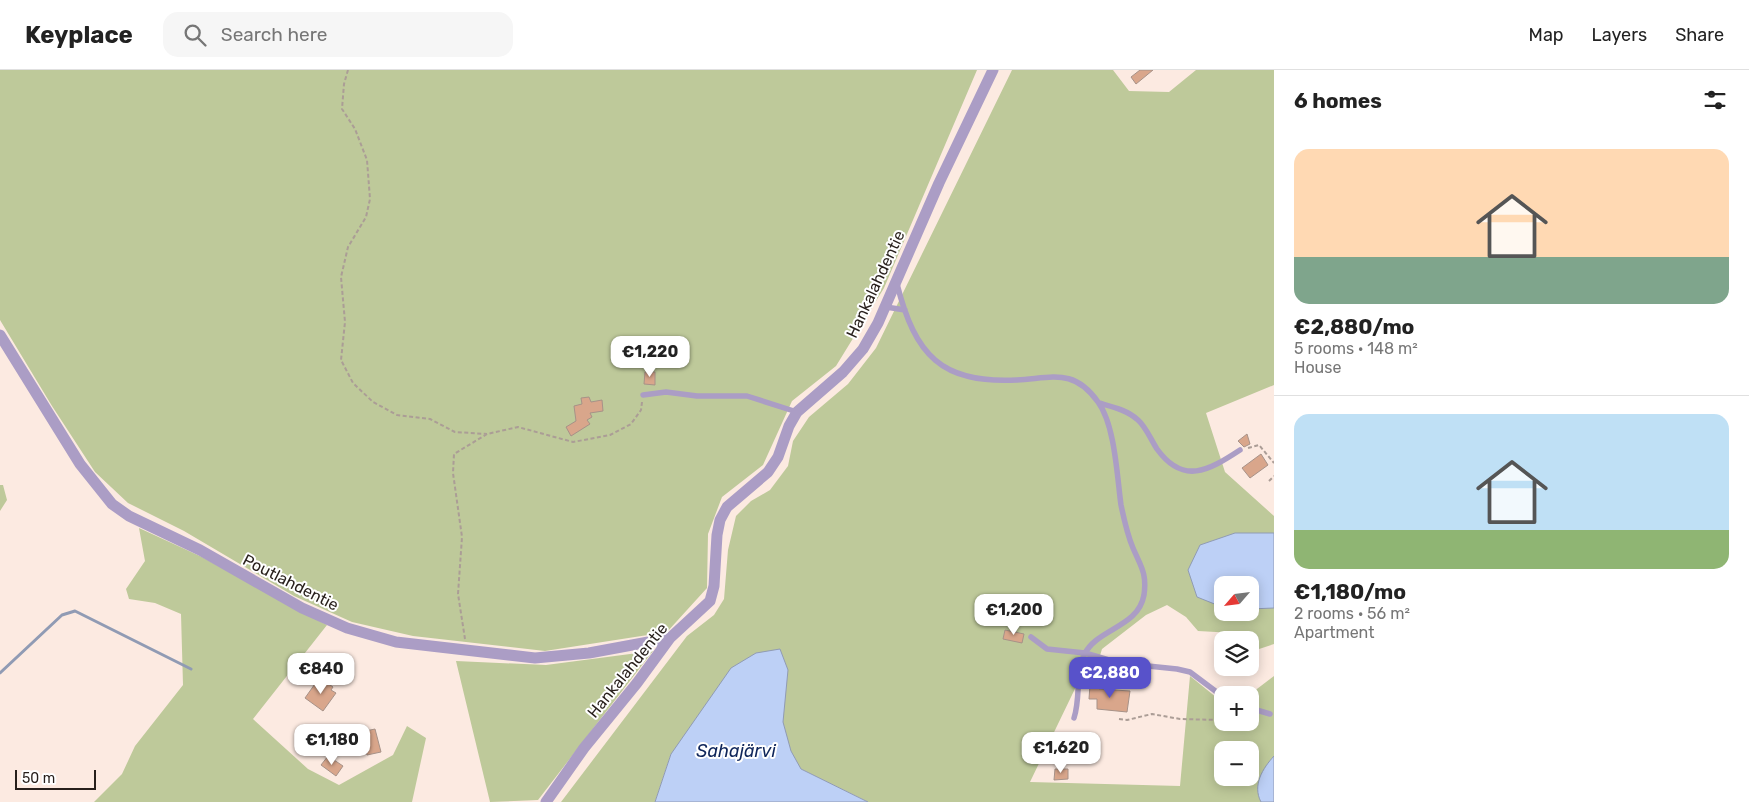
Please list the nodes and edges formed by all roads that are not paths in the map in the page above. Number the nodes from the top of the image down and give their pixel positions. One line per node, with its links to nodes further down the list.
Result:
1 (993, 70): 2 (street, Hankalahdentie)
2 (896, 279): 3 (street, Hankalahdentie); 4 (lane)
3 (884, 307): 4 (lane); 8 (street, Hankalahdentie)
4 (905, 310): 7 (lane)
5 (0, 335): 11 (street, Poutlahdentie)
6 (643, 395): 8 (lane)
7 (1099, 403): 9 (lane); 12 (lane)
8 (797, 412): 11 (street, Hankalahdentie)
9 (1240, 450)
10 (1031, 637): 12 (lane)
11 (670, 638): 17 (street, Hankalahdentie)
12 (1085, 653): 13 (lane); 16 (lane)
13 (1214, 690)
14 (1259, 711): 15 (lane)
15 (1270, 714)
16 (1074, 718)
17 (546, 802)

